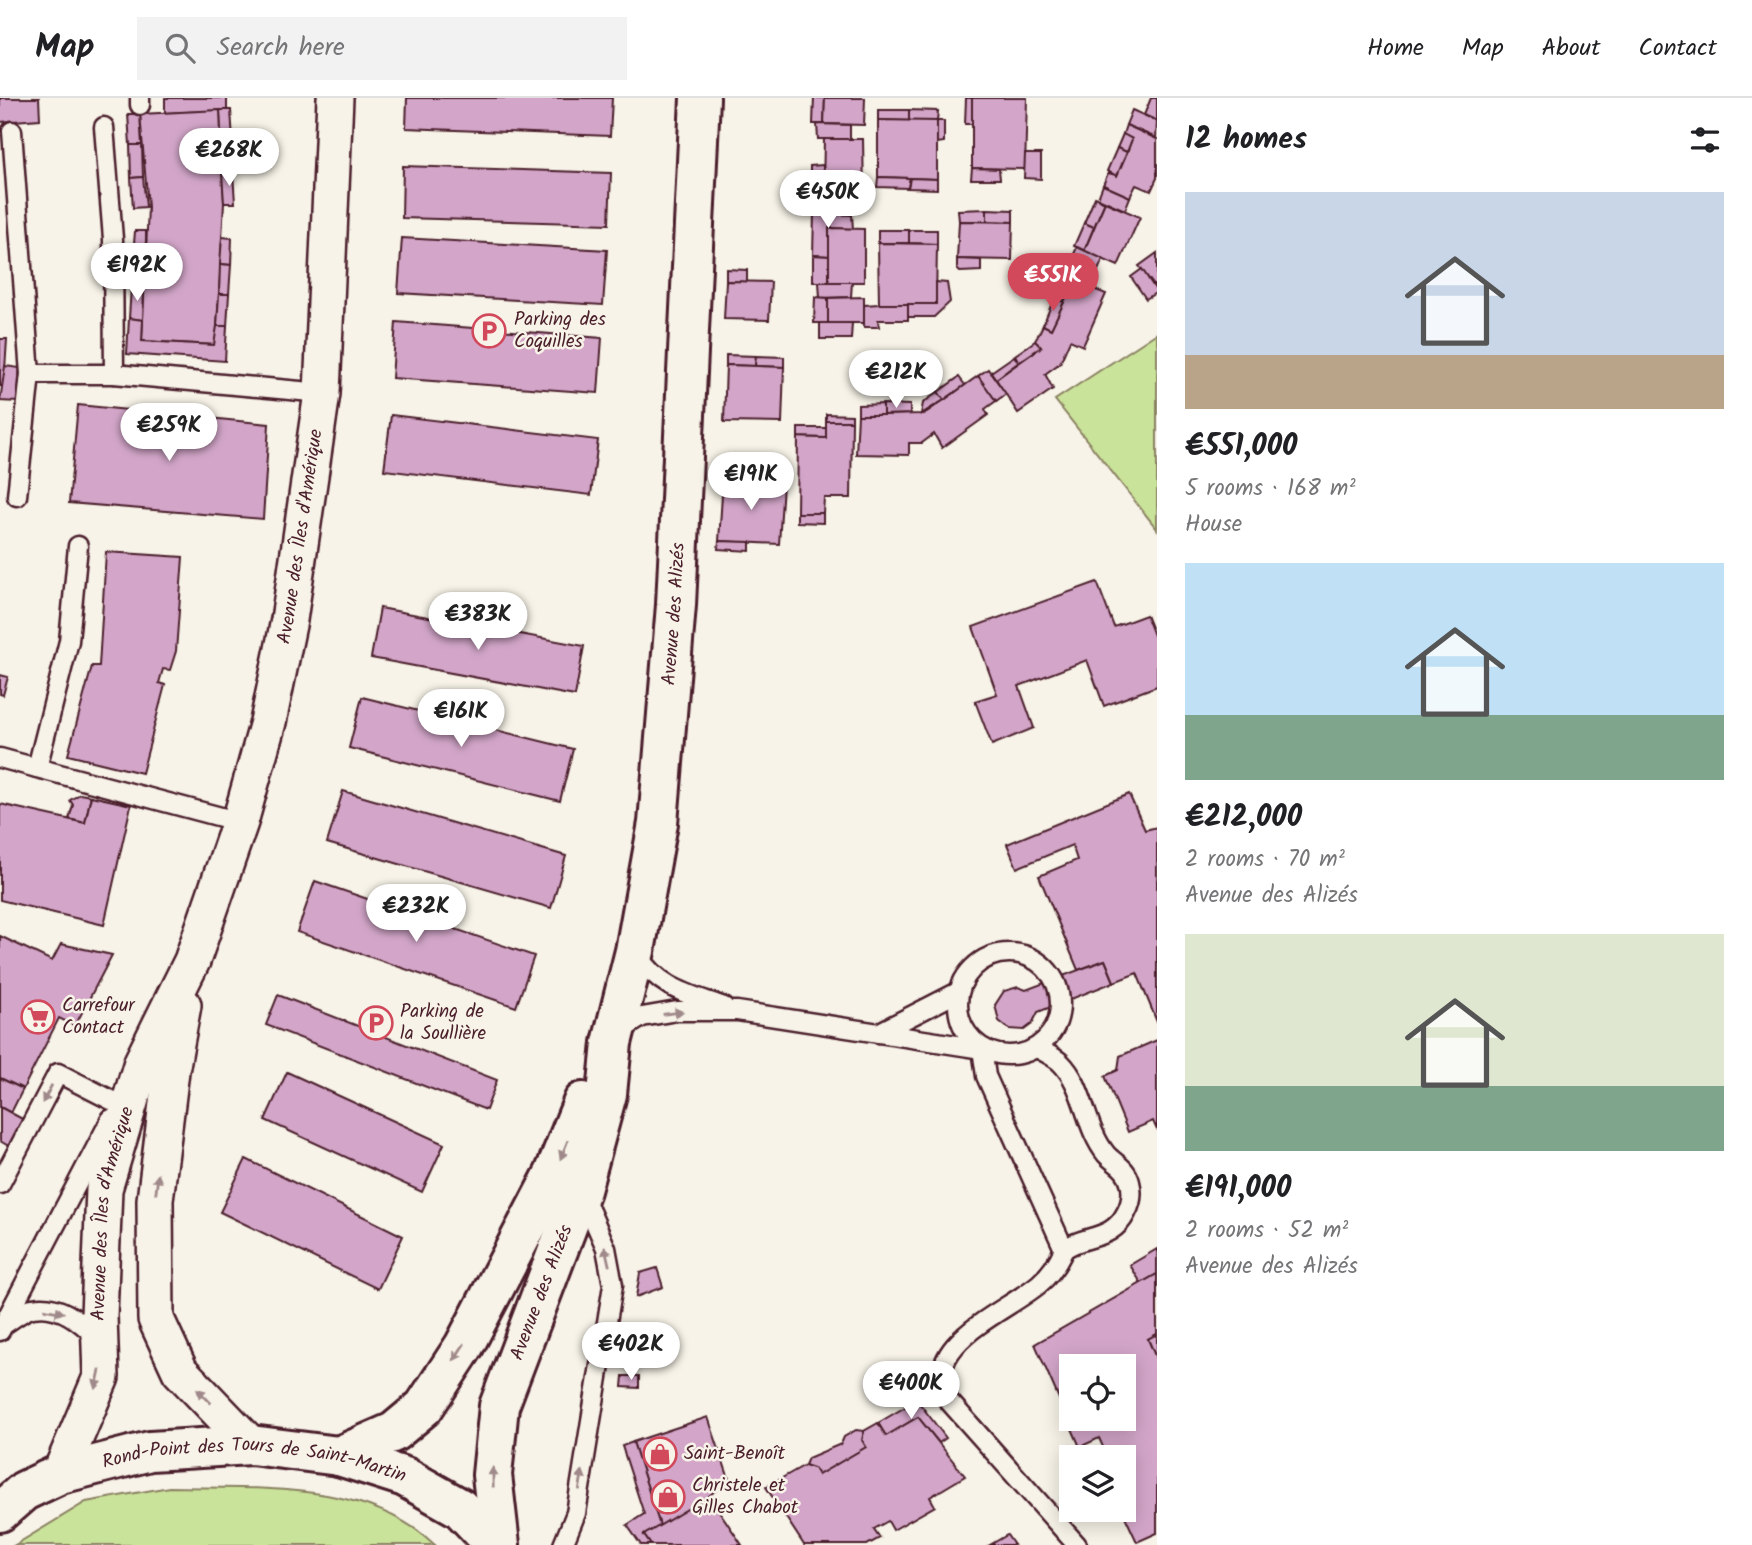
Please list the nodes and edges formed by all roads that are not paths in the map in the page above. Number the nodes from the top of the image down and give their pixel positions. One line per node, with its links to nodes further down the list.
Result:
1 (335, 98): 7 (street, Avenue des Îles d'Amérique)
2 (700, 98): 13 (street, Avenue des Alizés)
3 (104, 127): 6 (lane)
4 (12, 131): 5 (lane)
5 (30, 374): 6 (lane); 8 (lane)
6 (114, 374): 7 (lane)
7 (322, 393): 12 (street, Avenue des Îles d'Amérique)
8 (17, 496)
9 (78, 546): 11 (lane)
10 (0, 758): 11 (lane)
11 (37, 768): 12 (lane)
12 (240, 822): 14 (street, Avenue des Îles d'Amérique)
13 (635, 951): 16 (lane); 18 (street, Avenue des Alizés)
14 (192, 961): 21 (street, Avenue des Îles d'Amérique); 27 (street, Avenue des Îles d'Amérique, one-way to 14)
15 (958, 992): 17 (lane); 19 (lane); 20 (lane)
16 (737, 1012): 17 (lane); 18 (lane, one-way to 16)
17 (878, 1033): 20 (lane)
18 (613, 1039): 23 (street, Avenue des Alizés); 28 (street, Avenue des Alizés, one-way to 28)
19 (1037, 1048): 20 (lane); 24 (lane)
20 (982, 1049): 24 (lane)
21 (127, 1094): 22 (lane, one-way to 22); 25 (lane); 26 (street, Avenue des Îles d'Amérique)
22 (0, 1184)
23 (581, 1190): 31 (street, Avenue des Alizés, one-way to 23); 32 (lane, one-way to 23)
24 (1063, 1249): 33 (lane)
25 (2, 1328): 26 (lane, one-way to 26)
26 (99, 1340): 29 (street, Avenue des Îles d'Amérique, one-way to 29)
27 (251, 1445): 28 (street, Rond-Point des Tours de Saint-Martin); 29 (street, Rond-Point des Tours de Saint-Martin)
28 (338, 1456): 31 (street, Rond-Point des Tours de Saint-Martin)
29 (60, 1474): 30 (street, Rond-Point des Tours de Saint-Martin)
30 (8, 1497)
31 (498, 1545)
32 (564, 1545)
33 (1077, 1545)

